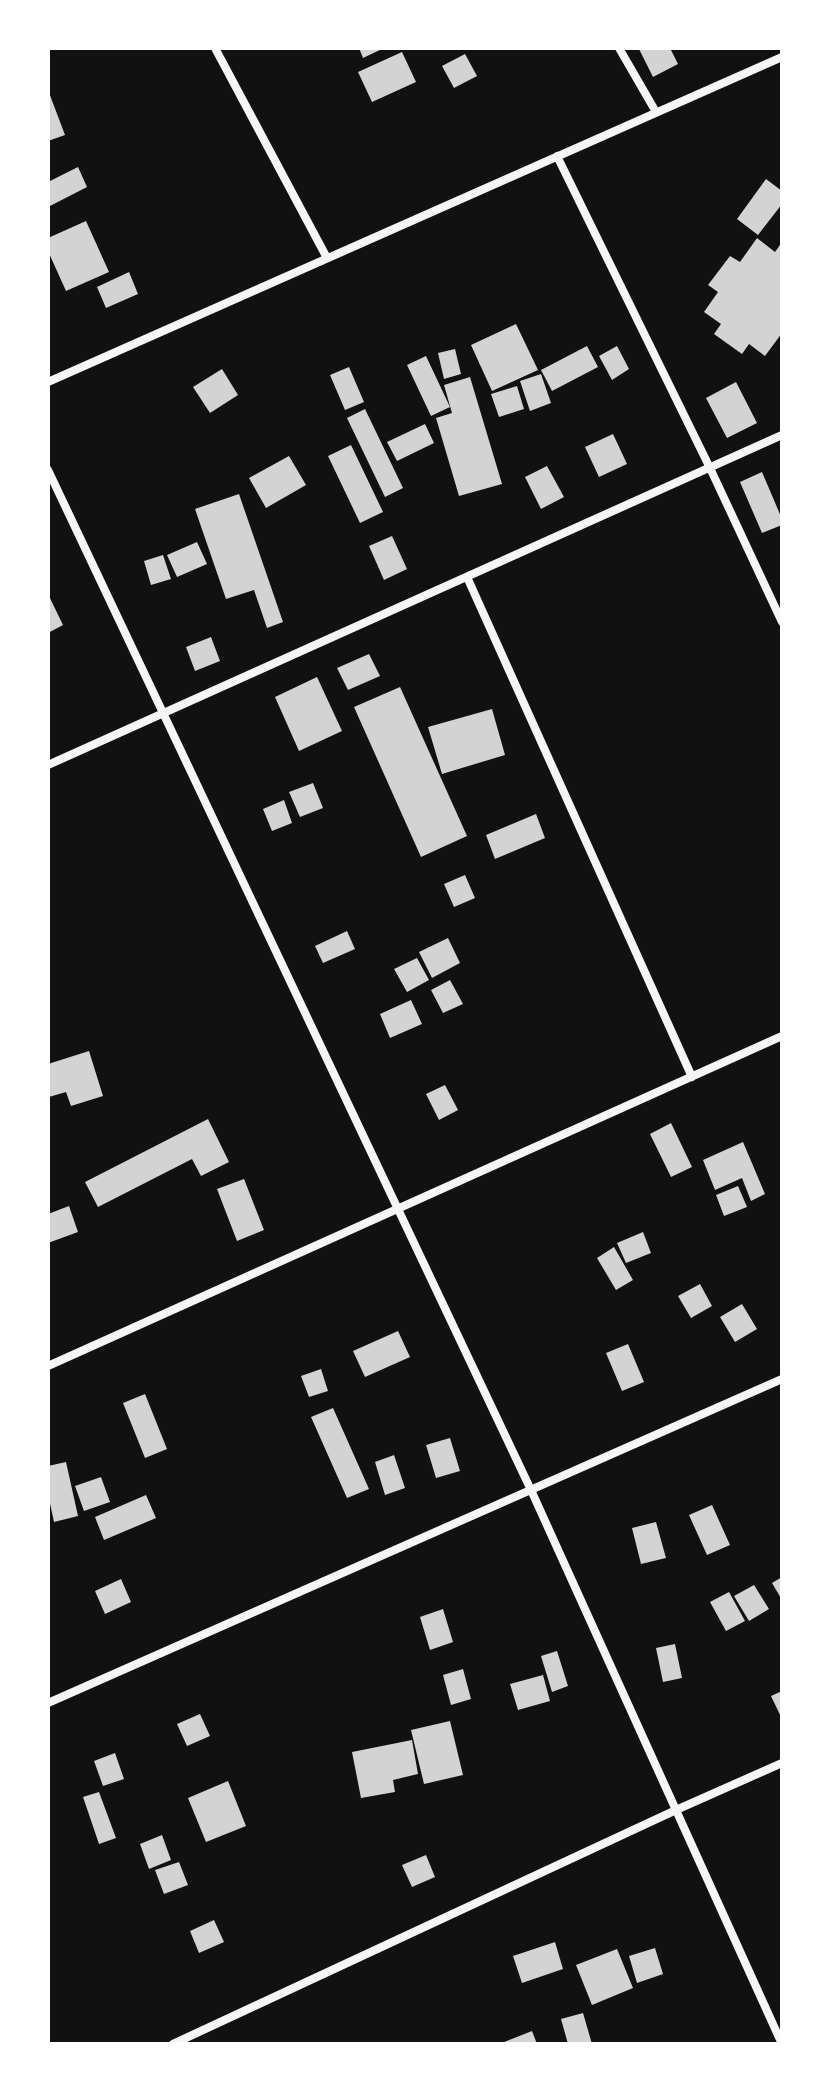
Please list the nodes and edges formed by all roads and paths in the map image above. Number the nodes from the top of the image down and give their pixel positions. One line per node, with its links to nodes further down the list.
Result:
1 (215, 48): 6 (street)
2 (619, 48): 4 (street)
3 (782, 57): 4 (street)
4 (656, 112): 5 (street)
5 (557, 156): 6 (street); 9 (street)
6 (327, 258): 7 (street)
7 (48, 382)
8 (782, 435): 9 (street)
9 (710, 468): 11 (street); 12 (street)
10 (48, 470): 13 (street)
11 (467, 577): 13 (street); 16 (street)
12 (782, 622)
13 (163, 713): 14 (street); 17 (street)
14 (48, 765)
15 (782, 1036): 16 (street)
16 (692, 1077): 17 (street)
17 (399, 1210): 18 (street); 20 (street)
18 (48, 1366)
19 (782, 1379): 20 (street)
20 (531, 1490): 21 (street); 23 (street)
21 (48, 1703)
22 (782, 1763): 23 (street)
23 (676, 1810): 24 (street); 25 (street)
24 (173, 2044)
25 (782, 2044)

